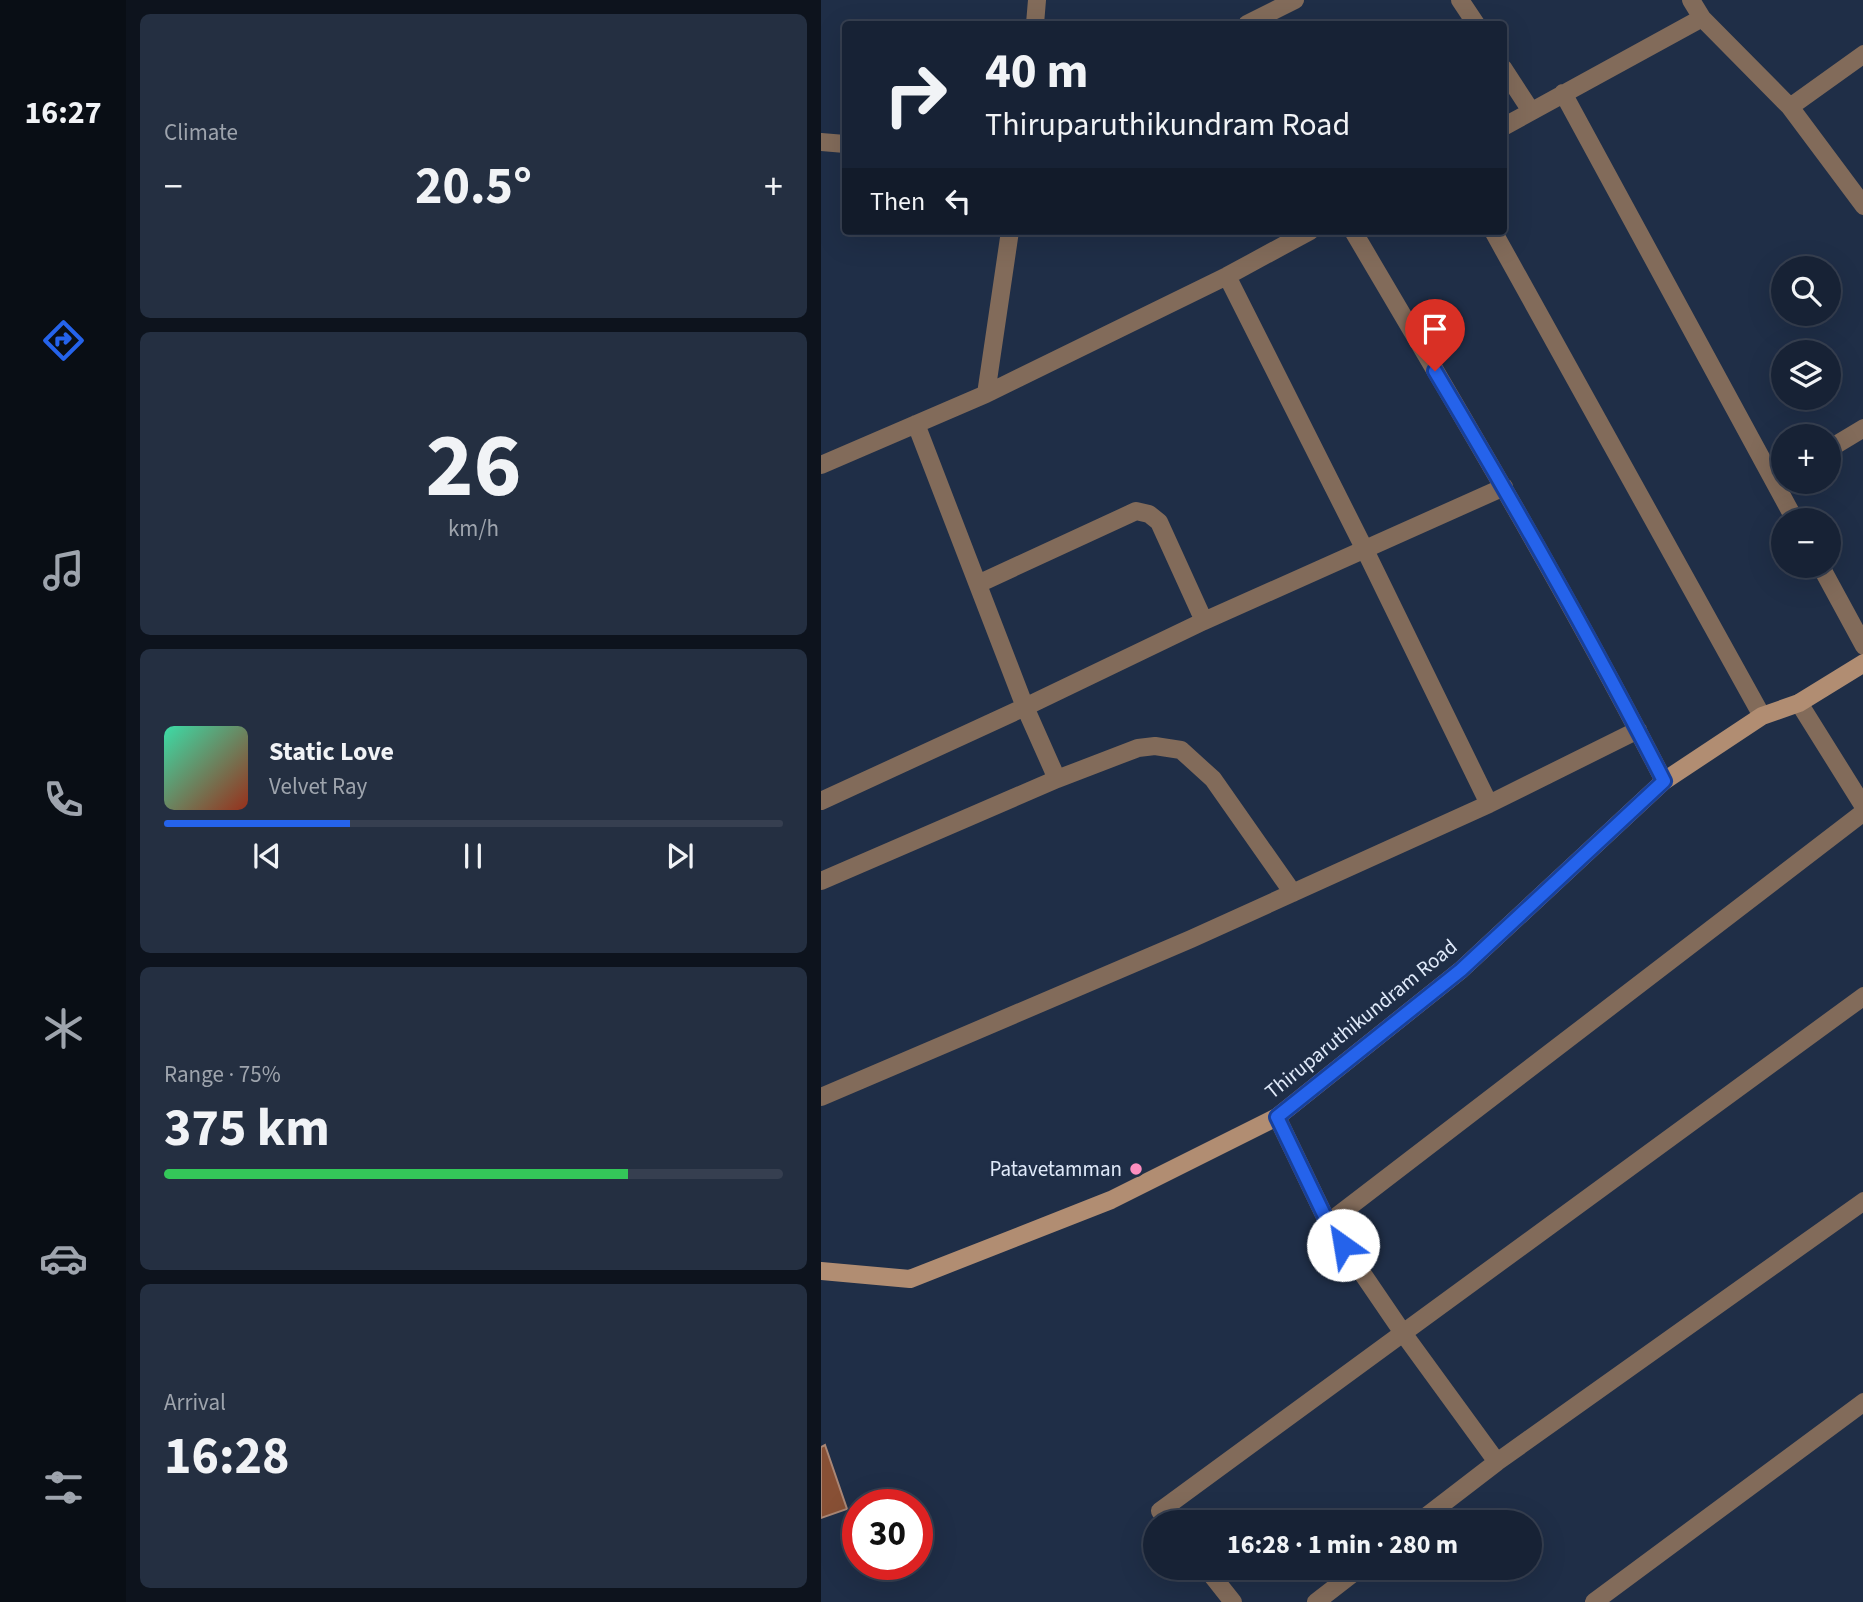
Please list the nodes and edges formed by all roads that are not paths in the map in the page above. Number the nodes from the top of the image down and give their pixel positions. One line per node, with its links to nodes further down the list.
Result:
1 (1037, 0): 6 (street)
2 (1295, 0): 7 (street)
3 (1460, 0): 8 (street)
4 (1691, 0): 5 (street)
5 (1702, 18): 11 (street); 12 (street)
6 (1035, 21)
7 (1253, 21)
8 (1474, 21)
9 (1863, 54): 12 (street)
10 (1507, 74): 13 (street)
11 (1564, 93): 13 (street); 28 (street)
12 (1790, 107): 17 (street)
13 (1531, 111): 14 (street)
14 (1507, 125)
15 (821, 142): 16 (street)
16 (842, 144)
17 (1863, 206)
18 (1009, 235): 23 (street)
19 (1302, 235): 22 (street)
20 (1355, 235): 29 (street)
21 (1495, 235): 38 (street)
22 (1227, 276): 23 (street); 30 (street)
23 (986, 394): 24 (street)
24 (916, 424): 27 (street); 32 (street)
25 (1863, 428): 26 (street)
26 (1841, 442)
27 (821, 465)
28 (1771, 466)
29 (1504, 487): 30 (street); 39 (street)
30 (1365, 550): 33 (street); 43 (street)
31 (1827, 578): 34 (street)
32 (978, 584): 33 (street); 37 (street)
33 (1204, 621): 37 (street)
34 (1863, 646)
35 (1863, 663): 36 (street, Thiruparuthikundram Road)
36 (1799, 703): 38 (street, Thiruparuthikundram Road); 44 (street)
37 (1025, 707): 40 (street); 42 (street)
38 (1762, 716): 41 (street, Thiruparuthikundram Road)
39 (1638, 730): 41 (street); 43 (street)
40 (1057, 779): 45 (street); 46 (street)
41 (1664, 781): 49 (street, Thiruparuthikundram Road)
42 (821, 801)
43 (1488, 804): 46 (street)
44 (1863, 810): 51 (street)
45 (821, 881)
46 (1293, 893): 48 (street)
47 (1863, 996): 53 (street)
48 (821, 1097)
49 (1277, 1117): 51 (street); 52 (street, Thiruparuthikundram Road)
50 (1863, 1201): 55 (street)
51 (1328, 1223): 53 (street)
52 (821, 1271)
53 (1403, 1333): 55 (street); 56 (street)
54 (1863, 1402): 62 (street)
55 (1497, 1462): 57 (street)
56 (1161, 1510)
57 (1435, 1510)
58 (1216, 1580): 60 (street)
59 (1344, 1580): 61 (street)
60 (1233, 1602)
61 (1316, 1602)
62 (1594, 1602)

